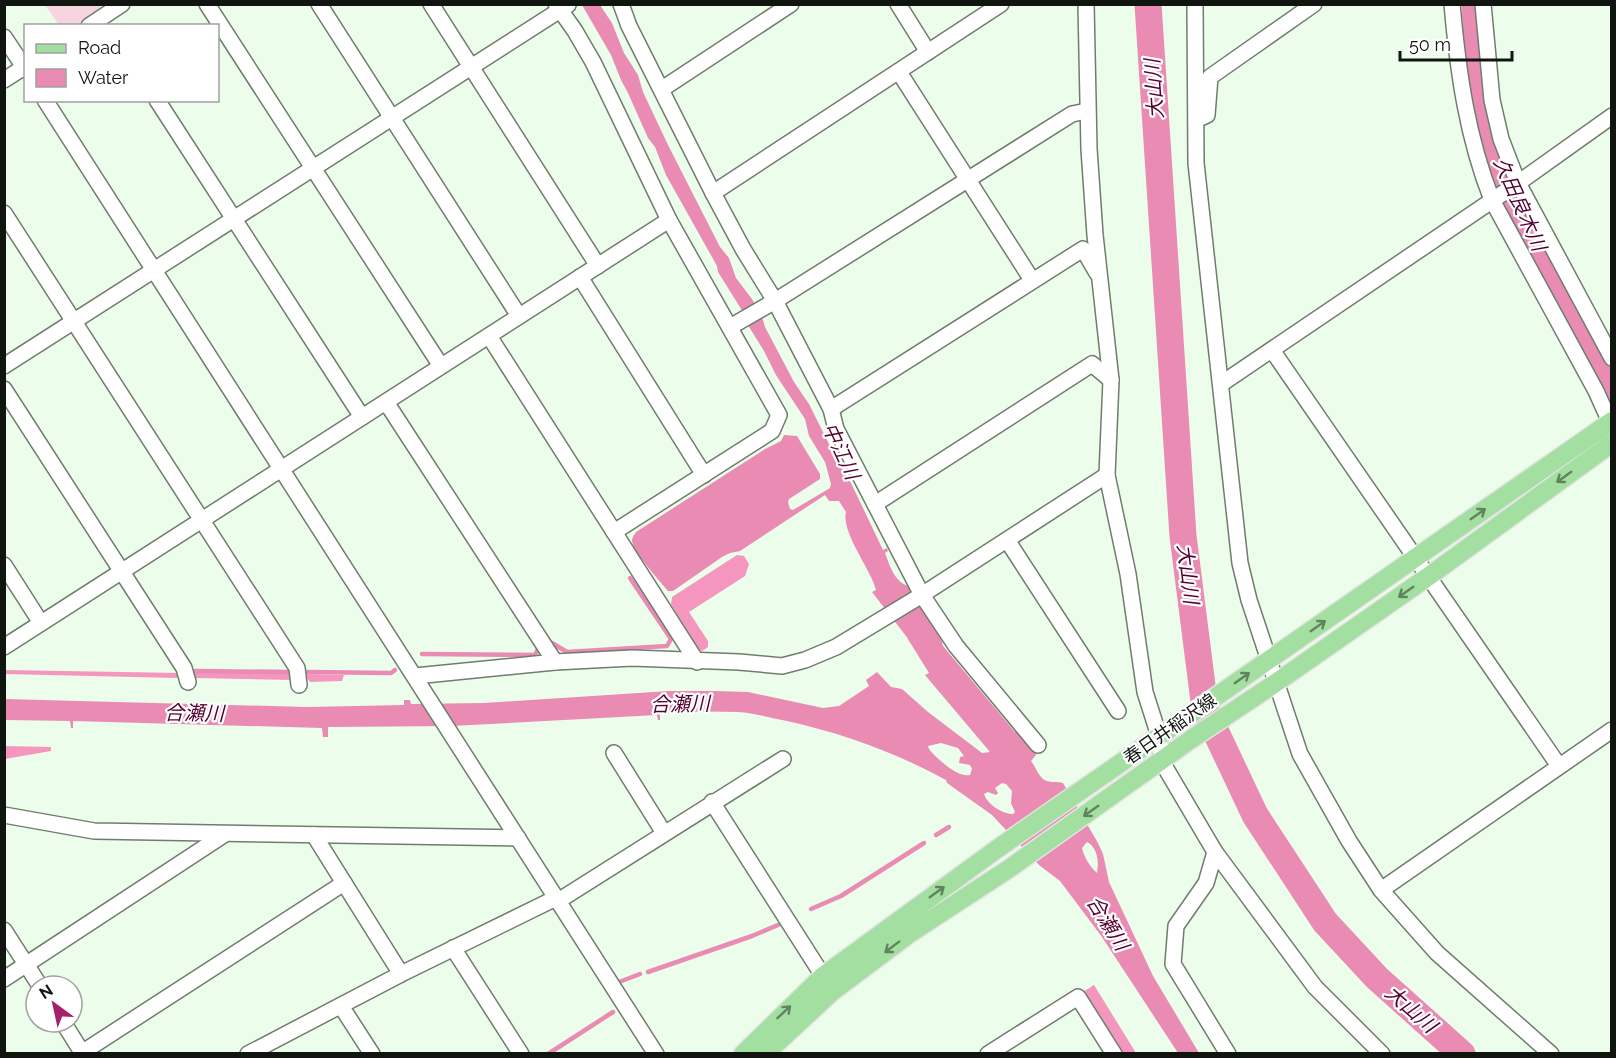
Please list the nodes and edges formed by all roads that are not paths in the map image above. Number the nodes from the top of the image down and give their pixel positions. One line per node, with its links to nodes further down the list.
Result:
1 (122, 4): 15 (street)
2 (207, 4): 30 (street)
3 (319, 4): 28 (street)
4 (431, 4): 19 (street)
5 (621, 4): 23 (street)
6 (791, 4): 23 (street)
7 (898, 4): 17 (street)
8 (1001, 4): 17 (street)
9 (1086, 4): 26 (street)
10 (1195, 4): 29 (street)
11 (1314, 4): 29 (street)
12 (1452, 4): 34 (street)
13 (1483, 4): 32 (street)
14 (563, 6): 19 (street); 37 (street)
15 (107, 21)
16 (4, 37): 18 (street)
17 (928, 52): 21 (street)
18 (24, 67)
19 (471, 67): 28 (street); 38 (street)
20 (24, 69): 22 (street)
21 (898, 72): 31 (street); 33 (street)
22 (4, 80)
23 (662, 89): 33 (street)
24 (46, 102): 39 (street)
25 (159, 102): 36 (street)
26 (1087, 111): 31 (street); 42 (street)
27 (1611, 116): 32 (street)
28 (392, 118): 30 (street); 44 (street)
29 (1196, 120): 53 (street)
30 (313, 168): 36 (street); 51 (street)
31 (969, 179): 41 (street); 43 (street)
32 (1518, 183): 34 (street); 49 (street)
33 (713, 193): 43 (street)
34 (1493, 200): 48 (street); 58 (street)
35 (4, 213): 45 (street)
36 (233, 220): 39 (street); 57 (street)
37 (669, 220): 38 (street); 46 (street)
38 (598, 266): 40 (street)
39 (154, 270): 45 (street); 60 (street)
40 (580, 277): 44 (street); 61 (street)
41 (1032, 280): 42 (street); 56 (street)
42 (1101, 280): 52 (street)
43 (775, 301): 46 (street); 56 (street)
44 (519, 316): 47 (street)
45 (74, 321): 50 (street); 64 (street)
46 (731, 327): 61 (street)
47 (489, 336): 51 (street); 65 (street)
48 (1272, 350): 53 (street); 67 (street)
49 (1611, 358)
50 (4, 366)
51 (441, 366): 55 (street)
52 (1111, 381): 62 (street); 63 (street)
53 (1221, 384): 74 (street)
54 (4, 389): 69 (street)
55 (386, 402): 57 (street); 75 (street)
56 (831, 409): 63 (street)
57 (362, 417): 60 (street)
58 (1611, 422): 67 (main road, 春日井稲沢線, one-way to 58)
59 (1611, 442): 70 (main road, 春日井稲沢線, one-way to 70)
60 (282, 469): 64 (street); 77 (street)
61 (704, 475): 65 (street)
62 (1107, 476): 66 (street); 83 (street)
63 (874, 504): 71 (street)
64 (202, 520): 69 (street); 80 (street)
65 (614, 532): 76 (street)
66 (1006, 540): 71 (street); 81 (street)
67 (1416, 557): 70 (street); 74 (main road, 春日井稲沢線, one-way to 67)
68 (4, 565): 72 (street)
69 (122, 571): 72 (street); 78 (street)
70 (1429, 576): 79 (main road, 春日井稲沢線, one-way to 79); 88 (street)
71 (919, 597): 76 (street); 84 (street)
72 (41, 623): 73 (street)
73 (4, 647)
74 (1270, 659): 79 (street); 83 (main road, 春日井稲沢線, one-way to 74)
75 (555, 662): 76 (street); 77 (street)
76 (697, 662)
77 (418, 681): 94 (street)
78 (188, 682)
79 (1277, 682): 87 (main road, 春日井稲沢線); 97 (street)
80 (299, 685)
81 (1118, 711)
82 (1611, 730): 88 (street)
83 (1160, 736): 87 (street); 104 (main road, 春日井稲沢線, one-way to 83)
84 (1038, 745)
85 (614, 753): 91 (street)
86 (783, 759): 89 (street)
87 (1162, 762): 95 (street); 114 (main road, 春日井稲沢線, one-way to 114)
88 (1559, 766): 97 (street)
89 (712, 802): 91 (street); 104 (street)
90 (4, 815): 92 (street)
91 (664, 833): 98 (street)
92 (225, 834): 93 (street); 101 (street)
93 (314, 835): 94 (street); 96 (street)
94 (518, 838): 98 (street)
95 (1215, 852): 117 (street); 118 (street)
96 (344, 883): 103 (street); 108 (street)
97 (1381, 890): 119 (street)
98 (557, 900): 100 (street); 112 (street)
99 (4, 930): 101 (street)
100 (453, 948): 103 (street); 111 (street)
101 (27, 964): 102 (street); 105 (street)
102 (33, 974)
103 (401, 974): 106 (street)
104 (823, 976): 113 (main road, 春日井稲沢線, one-way to 104)
105 (4, 979)
106 (341, 1006): 109 (street); 110 (street)
107 (71, 1034): 108 (street)
108 (83, 1053)
109 (249, 1053)
110 (372, 1053)
111 (520, 1053)
112 (656, 1053)
113 (743, 1053)
114 (765, 1053)
115 (988, 1053): 116 (street)
116 (1114, 1053)
117 (1228, 1053)
118 (1382, 1053)
119 (1551, 1053)

